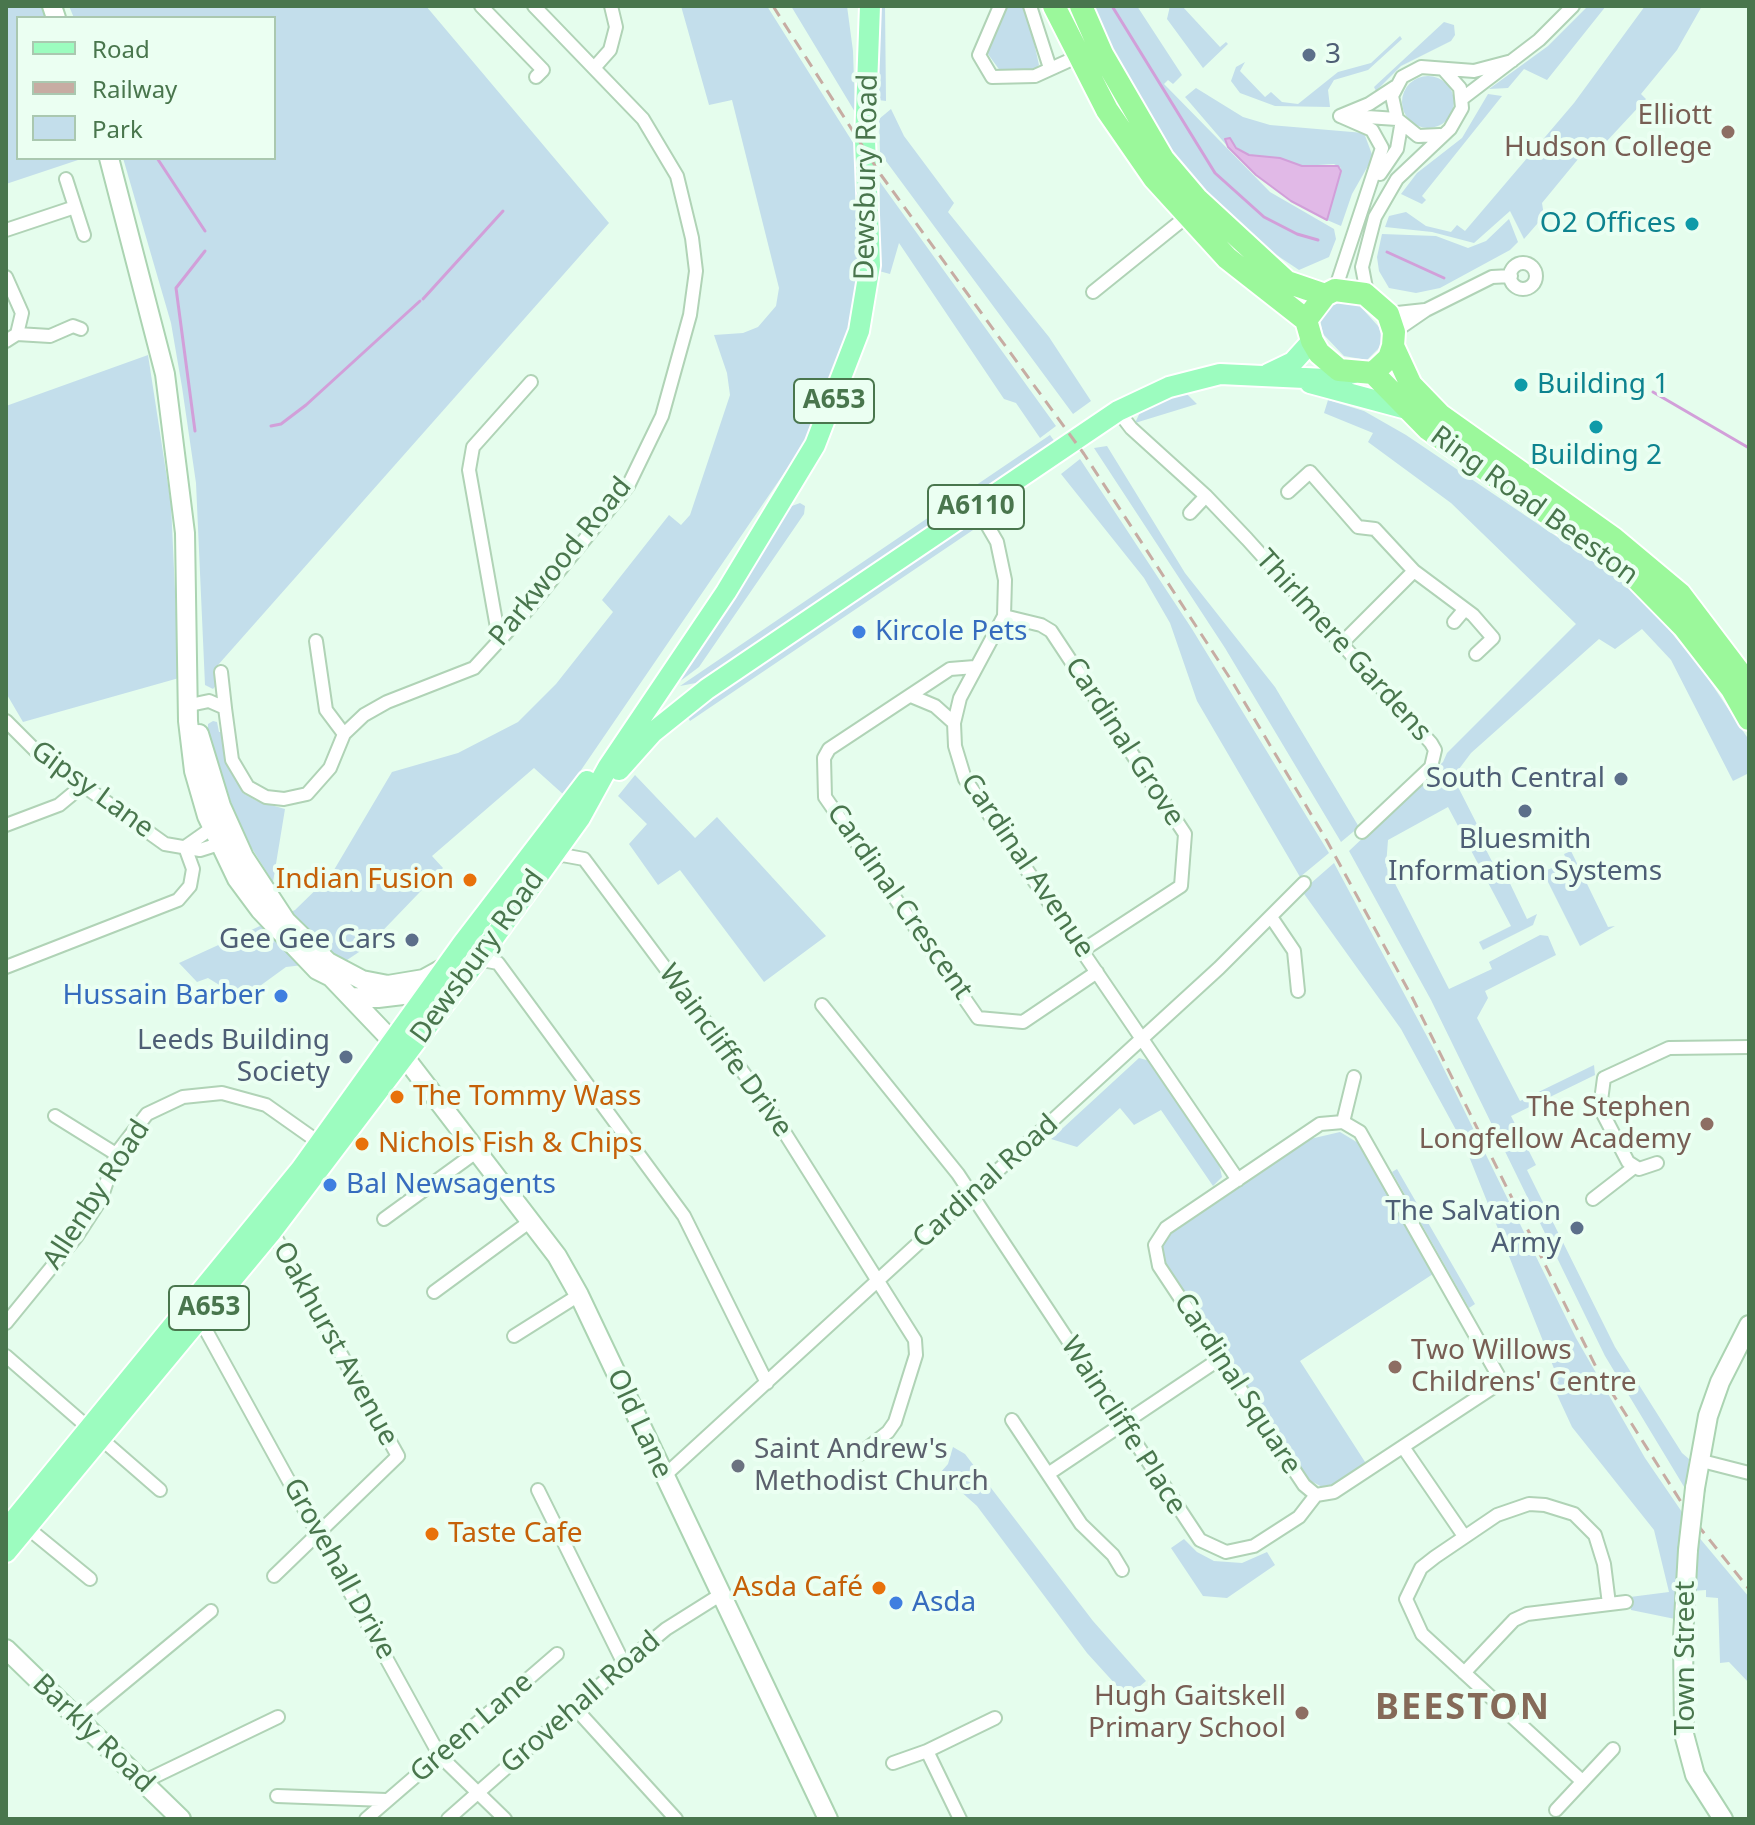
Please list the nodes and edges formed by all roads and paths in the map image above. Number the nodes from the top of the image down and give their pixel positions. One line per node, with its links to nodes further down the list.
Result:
1 (481, 6): 15 (street)
2 (534, 6): 12 (street, Parkwood Road)
3 (611, 6): 12 (street)
4 (867, 6): 59 (main road, Dewsbury Road / A653)
5 (1000, 6): 13 (street)
6 (1030, 6): 13 (street)
7 (1054, 6): 10 (highway)
8 (1081, 6): 31 (highway)
9 (1573, 6): 11 (street)
10 (1079, 56): 13 (street); 25 (highway)
11 (1512, 61): 14 (street); 17 (street)
12 (594, 68): 51 (street, Parkwood Road)
13 (1050, 68)
14 (1444, 70): 16 (street); 17 (street)
15 (536, 77)
16 (1395, 87): 18 (street); 19 (street)
17 (1463, 98): 20 (street)
18 (1340, 116): 19 (street); 23 (street)
19 (1399, 122): 20 (street); 23 (street)
20 (1440, 135): 33 (street)
21 (110, 160): 61 (street, Old Lane)
22 (66, 179): 24 (street)
23 (1370, 186): 31 (street)
24 (75, 207): 26 (street); 27 (street)
25 (1186, 217): 30 (street); 35 (highway)
26 (6, 230)
27 (84, 235)
28 (1511, 276): 32 (street)
29 (6, 277): 36 (street)
30 (1093, 292)
31 (1330, 292): 33 (highway); 35 (highway)
32 (1426, 310): 33 (street); 33 (street)
33 (1388, 323): 37 (highway); 57 (highway, Ring Road Beeston)
34 (75, 324): 36 (street)
35 (1309, 331): 37 (highway); 38 (main road)
36 (12, 337)
37 (1363, 373): 39 (main road); 41 (highway, Ring Road Beeston)
38 (1264, 376): 39 (main road); 42 (main road, A6110)
39 (1300, 378): 41 (main road)
40 (531, 382): 51 (street)
41 (1407, 409): 64 (highway, Ring Road Beeston)
42 (1118, 411): 44 (street, Thirlmere Gardens); 45 (main road, A6110)
43 (1288, 492): 47 (street)
44 (1206, 496): 46 (street); 53 (street, Thirlmere Gardens)
45 (976, 506): 49 (street, Cardinal Avenue); 58 (main road, A6110)
46 (1190, 513)
47 (1414, 571): 48 (street); 53 (street)
48 (1465, 609): 50 (street); 54 (street)
49 (1004, 616): 55 (street, Cardinal Avenue); 77 (street, Cardinal Grove)
50 (1454, 622)
51 (499, 639): 67 (street, Parkwood Road)
52 (316, 641): 67 (street)
53 (1340, 645): 71 (street, Thirlmere Gardens)
54 (1476, 654)
55 (975, 667): 60 (street, Cardinal Crescent); 66 (street, Cardinal Avenue)
56 (221, 672): 62 (street, Parkwood Road)
57 (1749, 685)
58 (707, 689): 59 (main road); 63 (main road, A6110)
59 (653, 692): 63 (main road); 69 (main road, Dewsbury Road); 80 (main road, Dewsbury Road / A653)
60 (911, 696): 66 (street); 82 (street, Cardinal Crescent)
61 (190, 705): 62 (street); 72 (street, Old Lane)
62 (225, 708): 67 (street, Parkwood Road)
63 (677, 713): 69 (main road, A6110)
64 (1749, 719)
65 (6, 721): 68 (street, Gipsy Lane)
66 (954, 723): 77 (street, Cardinal Avenue)
67 (344, 734)
68 (82, 786): 70 (street); 73 (street, Gipsy Lane)
69 (580, 818): 74 (main road, Dewsbury Road / A653)
70 (6, 825)
71 (1362, 832)
72 (220, 833): 73 (street, Gipsy Lane); 81 (street, Old Lane)
73 (185, 847): 79 (street)
74 (548, 861): 78 (main road, Dewsbury Road / A653); 105 (street, Waincliffe Drive)
75 (1304, 883): 76 (street, Cardinal Road)
76 (1271, 917): 84 (street); 88 (street, Cardinal Road)
77 (1083, 950): 82 (street, Cardinal Avenue)
78 (477, 959): 83 (main road, Dewsbury Road / A653); 114 (street)
79 (6, 967)
80 (446, 967): 81 (street); 85 (main road, Dewsbury Road / A653)
81 (330, 969): 86 (street, Old Lane)
82 (1097, 972): 88 (street, Cardinal Avenue)
83 (458, 985): 85 (main road); 90 (main road, Dewsbury Road / A653)
84 (1298, 991)
85 (428, 992): 86 (street); 90 (main road, Dewsbury Road / A653)
86 (351, 997): 90 (street, Old Lane)
87 (822, 1005): 100 (street, Waincliffe Place)
88 (1142, 1038): 99 (street, Cardinal Avenue); 100 (street, Cardinal Road)
89 (1749, 1047): 98 (street)
90 (399, 1049): 94 (main road, Dewsbury Road / A653); 95 (street, Old Lane)
91 (1354, 1077): 93 (street)
92 (55, 1116): 96 (street)
93 (1343, 1122): 99 (street, Cardinal Square); 118 (street, Cardinal Square)
94 (327, 1148): 96 (street, Allenby Road); 104 (main road, Dewsbury Road / A653); 108 (main road, Dewsbury Road / A653)
95 (479, 1150): 102 (street); 103 (street, Old Lane)
96 (116, 1154): 109 (street, Allenby Road)
97 (1657, 1163): 98 (street)
98 (1633, 1168): 101 (street)
99 (1238, 1180): 113 (street, Cardinal Square)
100 (972, 1194): 105 (street, Cardinal Road); 116 (street, Waincliffe Place)
101 (1593, 1199)
102 (384, 1219)
103 (532, 1220): 106 (street); 107 (street, Old Lane)
104 (272, 1231): 108 (main road, Dewsbury Road / A653); 128 (street, Oakhurst Avenue)
105 (877, 1281): 114 (street, Cardinal Road); 119 (street, Waincliffe Drive)
106 (434, 1292)
107 (579, 1295): 111 (street); 123 (street, Old Lane)
108 (196, 1312): 117 (main road, Dewsbury Road / A653); 128 (street, Grovehall Drive)
109 (6, 1323)
110 (1749, 1325): 120 (street, Town Street)
111 (514, 1336)
112 (6, 1356): 117 (street)
113 (1221, 1358): 116 (street); 126 (street, Cardinal Square)
114 (767, 1383): 123 (street, Cardinal Road)
115 (1012, 1420): 122 (street)
116 (1123, 1424): 122 (street); 126 (street, Waincliffe Place)
117 (94, 1436): 124 (street); 127 (main road, Dewsbury Road / A653)
118 (1403, 1447): 126 (street, Cardinal Square); 129 (street)
119 (860, 1454)
120 (1698, 1460): 121 (street); 163 (street, Town Street, bridge)
121 (1749, 1473)
122 (1048, 1474): 131 (street)
123 (663, 1477): 134 (street, Old Lane)
124 (160, 1490)
125 (538, 1490): 140 (street)
126 (1316, 1495)
127 (16, 1525): 130 (main road, Dewsbury Road / A653); 133 (street)
128 (319, 1532): 132 (street); 148 (street, Grovehall Drive)
129 (1464, 1536): 136 (street); 141 (street)
130 (6, 1552)
131 (1122, 1570)
132 (274, 1576)
133 (90, 1579)
134 (720, 1595): 140 (street, Grovehall Road); 161 (street, Old Lane)
135 (1626, 1602): 136 (street)
136 (1609, 1604): 141 (street)
137 (211, 1611): 145 (street)
138 (6, 1649): 145 (street, Barkly Road)
139 (557, 1654): 148 (street, Green Lane)
140 (624, 1664): 142 (street, Grovehall Road)
141 (1464, 1673): 150 (street)
142 (575, 1708): 152 (street, Grovehall Road); 160 (street)
143 (278, 1717): 151 (street)
144 (995, 1718): 147 (street)
145 (78, 1721): 151 (street, Barkly Road)
146 (1613, 1749): 150 (street)
147 (927, 1751): 149 (street); 162 (street)
148 (440, 1756): 152 (street, Grovehall Drive); 154 (street, Green Lane)
149 (893, 1763)
150 (1582, 1781): 155 (street)
151 (143, 1782): 156 (street, Barkly Road)
152 (478, 1793): 158 (street, Grovehall Road); 159 (street, Grovehall Drive)
153 (277, 1796): 154 (street, Green Lane)
154 (386, 1800): 157 (street, Green Lane)
155 (1556, 1810)
156 (181, 1819)
157 (366, 1819)
158 (448, 1819)
159 (505, 1819)
160 (676, 1819)
161 (828, 1819)
162 (960, 1819)
163 (1723, 1819)

